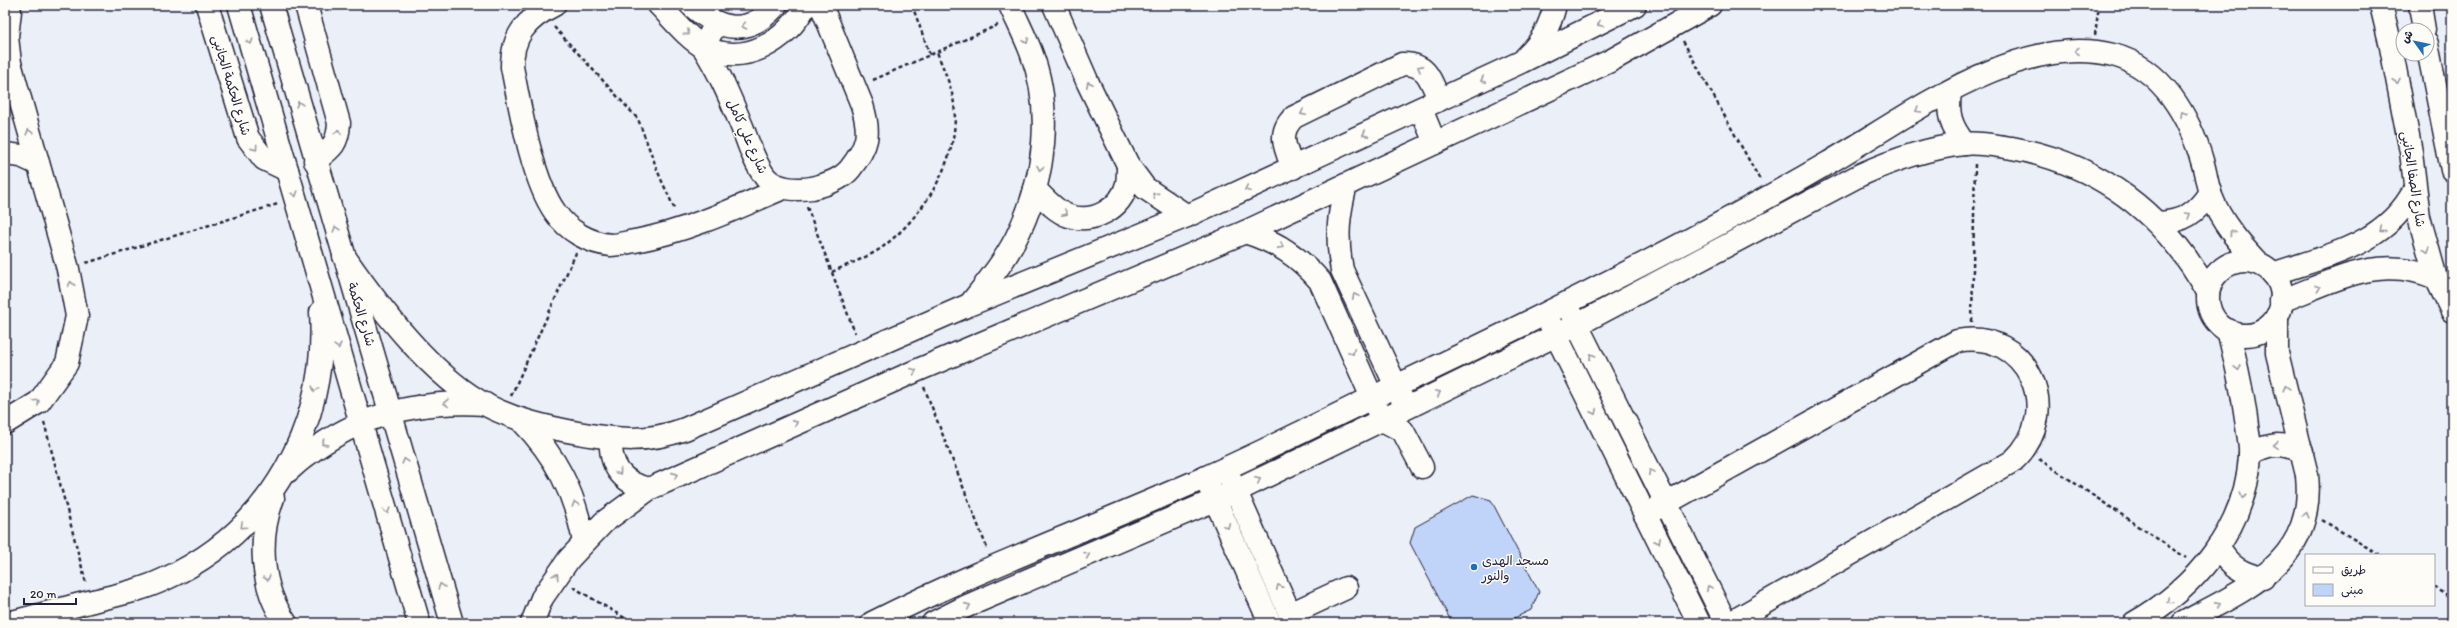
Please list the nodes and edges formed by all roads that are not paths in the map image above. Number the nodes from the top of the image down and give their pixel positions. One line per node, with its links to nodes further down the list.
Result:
1 (207, 5): 35 (street, شارع الحكمة الجانبى, one-way to 35)
2 (239, 5): 35 (street, one-way to 35)
3 (271, 5): 31 (street, شارع الحكمة, one-way to 3)
4 (306, 5): 31 (street, one-way to 4)
5 (659, 5): 22 (street, شارع علي كامل, one-way to 22)
6 (692, 5): 20 (street)
7 (776, 5): 20 (street, one-way to 20)
8 (806, 5): 22 (street, شارع علي كامل)
9 (821, 5): 38 (street)
10 (1054, 5): 33 (street, one-way to 10)
11 (1555, 5): 23 (street)
12 (1634, 5): 23 (street, one-way to 23)
13 (1710, 5): 28 (street)
14 (2381, 5): 21 (street, شارع الصفا الجانبى)
15 (2420, 5): 19 (street)
16 (547, 9): 38 (street)
17 (11, 10): 32 (street, one-way to 17)
18 (1013, 11): 39 (street, one-way to 39)
19 (2423, 22)
20 (716, 24): 22 (street)
21 (2395, 36)
22 (703, 47): 38 (street, شارع علي كامل)
23 (1521, 62): 27 (street, one-way to 27)
24 (2400, 62): 40 (street, شارع الصفا الجانبى, one-way to 40)
25 (2431, 62): 36 (street)
26 (1950, 92): 29 (street); 41 (street, one-way to 26); 51 (street, one-way to 51)
27 (1430, 105): 28 (street); 34 (street, one-way to 34); 34 (street, one-way to 34)
28 (1435, 143): 37 (street)
29 (1970, 144): 43 (street); 55 (street)
30 (5, 154): 32 (street)
31 (316, 161): 45 (street, شارع الحكمة, one-way to 31)
32 (38, 164): 65 (street, one-way to 32)
33 (1128, 165): 39 (street, one-way to 33); 42 (street, one-way to 33)
34 (1293, 168): 42 (street, one-way to 42)
35 (287, 170): 48 (street, one-way to 48)
36 (2452, 170)
37 (1346, 185): 44 (street); 58 (street, one-way to 37)
38 (792, 189)
39 (1035, 189): 50 (street)
40 (2415, 189): 46 (street, one-way to 46); 47 (street, شارع الصفا الجانبى, one-way to 47)
41 (2210, 192): 43 (street, one-way to 41); 46 (street, one-way to 41)
42 (1187, 216): 50 (street)
43 (2158, 223): 49 (street)
44 (1245, 232): 59 (street, one-way to 59); 74 (street, one-way to 44)
45 (344, 256): 61 (street, شارع الحكمة); 62 (street)
46 (2266, 268): 49 (street); 52 (street)
47 (2436, 278): 52 (street, one-way to 47); 53 (street, شارع الصفا الجانبى)
48 (319, 280): 64 (street, one-way to 64); 73 (street, one-way to 73)
49 (2208, 292): 56 (street)
50 (971, 304): 67 (street)
51 (1567, 305): 54 (street); 55 (street)
52 (2279, 308): 56 (street); 68 (street, one-way to 52)
53 (2452, 311)
54 (1546, 314): 57 (street); 58 (street)
55 (1577, 325): 57 (street); 77 (street, one-way to 55)
56 (2228, 330): 69 (street, one-way to 69)
57 (1556, 335): 60 (street, one-way to 57); 78 (street, one-way to 78)
58 (1396, 386): 59 (street); 60 (street)
59 (1373, 398): 63 (street); 71 (street)
60 (1406, 408): 63 (street); 66 (street)
61 (391, 411): 62 (street, one-way to 61); 64 (street); 88 (street, شارع الحكمة, one-way to 61)
62 (503, 412): 67 (street); 79 (street, one-way to 62)
63 (1382, 420): 66 (street); 75 (street, one-way to 63)
64 (361, 422): 73 (street, one-way to 73); 87 (street, one-way to 87)
65 (5, 423)
66 (1403, 432): 70 (street)
67 (611, 438): 74 (street, one-way to 74)
68 (2302, 452): 69 (street, one-way to 69); 81 (street, one-way to 68)
69 (2250, 454): 80 (street, one-way to 80)
70 (1422, 467)
71 (1226, 468): 72 (street); 75 (street)
72 (1205, 477): 76 (street); 91 (street)
73 (281, 480): 85 (street, one-way to 85); 86 (street, one-way to 86)
74 (649, 488): 79 (street)
75 (1236, 490): 76 (street); 84 (street, one-way to 75)
76 (1215, 500): 92 (street, one-way to 76); 93 (street, one-way to 93)
77 (1667, 504): 78 (street); 95 (street, one-way to 77); 96 (street)
78 (1645, 515): 94 (street, one-way to 94)
79 (584, 542): 83 (street, one-way to 79)
80 (2218, 547): 81 (street); 97 (street, one-way to 97)
81 (2263, 578): 98 (street, one-way to 81)
82 (1346, 588): 84 (street)
83 (542, 598): 89 (street); 90 (street)
84 (1292, 618)
85 (8, 623)
86 (286, 623)
87 (419, 623)
88 (452, 623)
89 (514, 623)
90 (532, 623)
91 (872, 623)
92 (933, 623)
93 (1270, 623)
94 (1699, 623)
95 (1726, 623)
96 (1730, 623)
97 (2134, 623)
98 (2183, 623)

